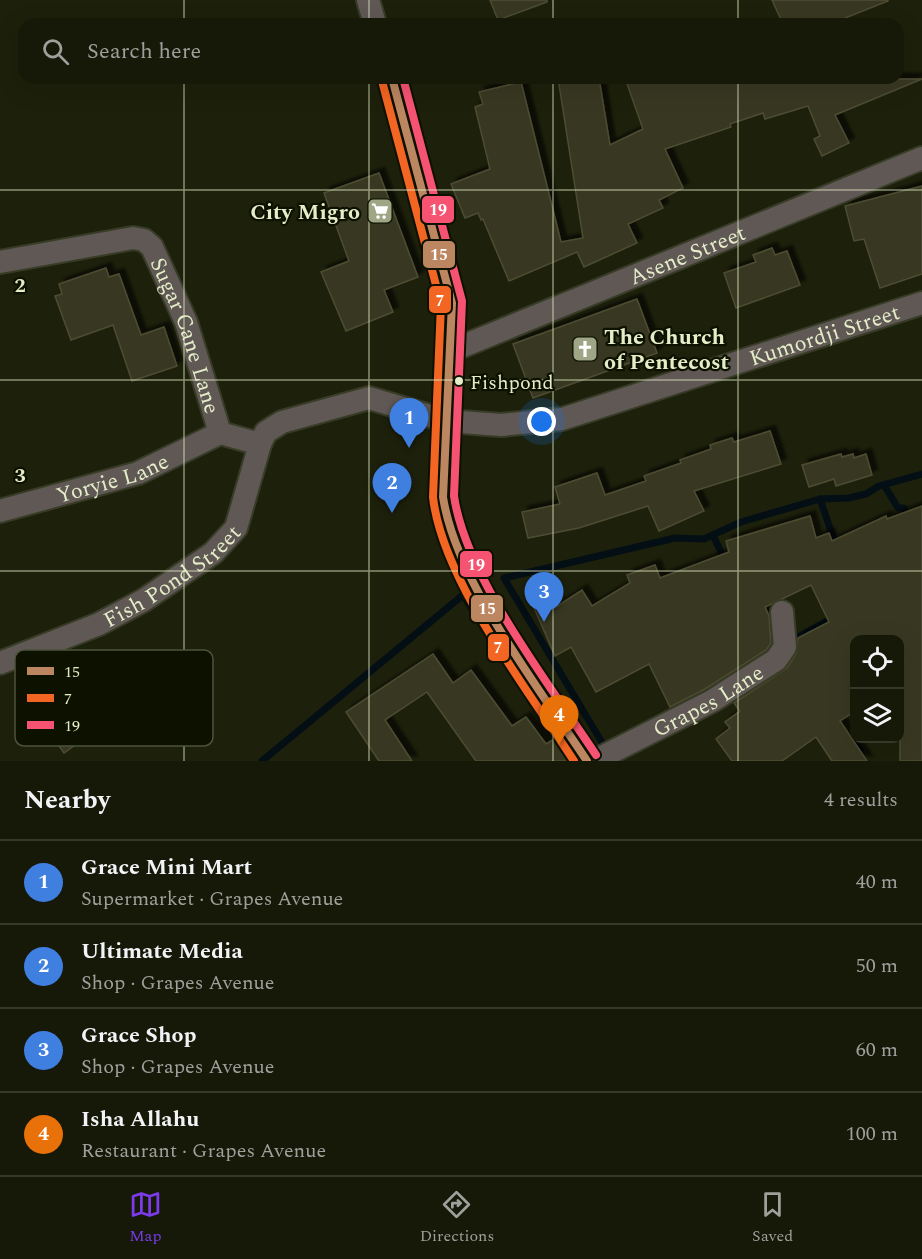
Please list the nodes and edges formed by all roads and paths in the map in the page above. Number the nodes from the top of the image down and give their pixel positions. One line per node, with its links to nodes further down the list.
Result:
1 (368, 0): 2 (street)
2 (373, 18)
3 (394, 84): 7 (street)
4 (922, 158): 7 (street, Asene Street)
5 (0, 262): 9 (street, Sugar Cane Lane)
6 (922, 303): 8 (street, Kumordji Street)
7 (452, 351): 8 (street)
8 (447, 421): 10 (street, Fish Pond Street); 16 (street)
9 (220, 433): 10 (street, Sugar Cane Lane); 11 (street, Yoryie Lane)
10 (260, 444): 13 (street, Fish Pond Street)
11 (0, 511)
12 (782, 612): 17 (street, Grapes Lane)
13 (33, 650)
14 (15, 657): 15 (street, Fish Pond Street)
15 (0, 663)
16 (587, 761)
17 (594, 761)

